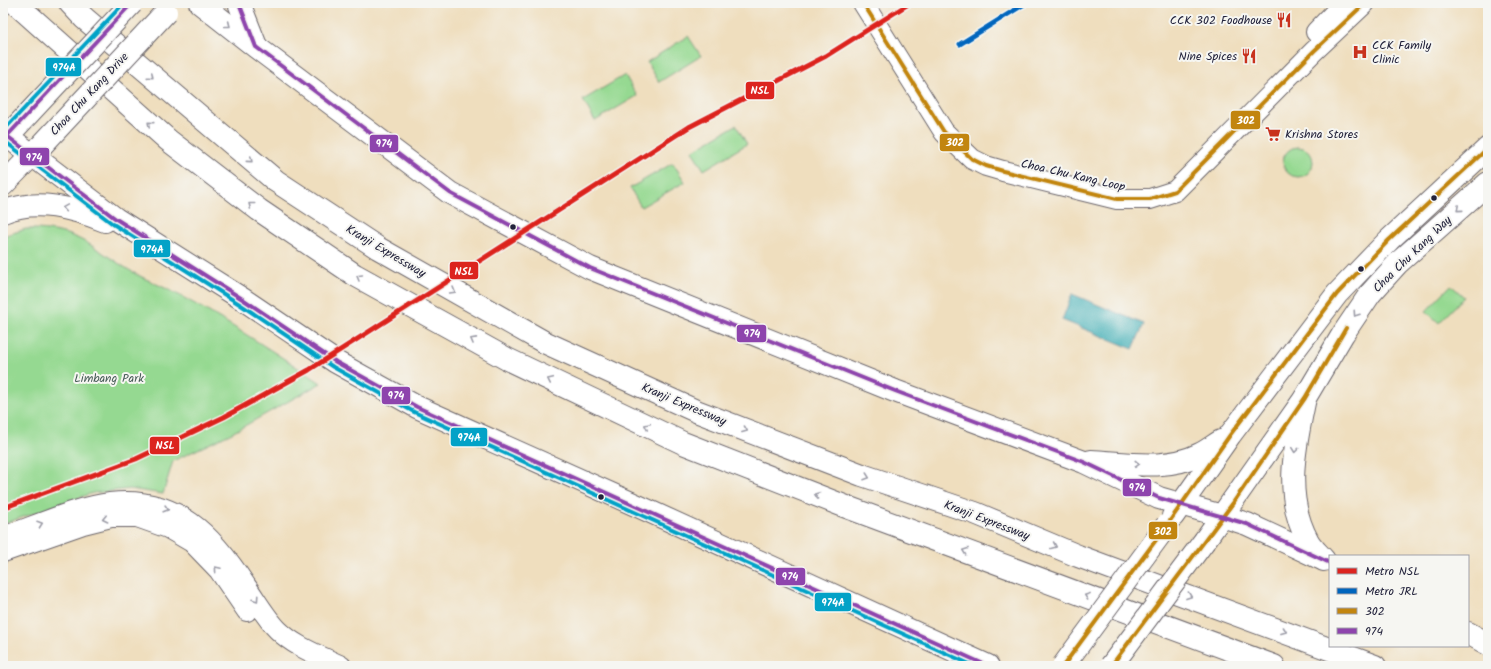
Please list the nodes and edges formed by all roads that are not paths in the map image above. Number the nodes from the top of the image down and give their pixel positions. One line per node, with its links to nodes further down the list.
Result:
1 (15, 3): 40 (main road, one-way to 1)
2 (70, 3): 41 (main road, Kranji Expressway, one-way to 41)
3 (132, 3): 14 (main road, bridge)
4 (200, 3): 11 (main road, one-way to 11)
5 (239, 3): 11 (main road)
6 (863, 3): 13 (street, Choa Chu Kang Loop)
7 (879, 3): 12 (street, Choa Chu Kang Loop)
8 (1344, 3): 19 (street, Choa Chu Kang Loop)
9 (1364, 3): 18 (street, Choa Chu Kang Loop)
10 (170, 7): 16 (main road, Choa Chu Kang Drive, bridge)
11 (256, 47): 26 (main road)
12 (938, 99): 13 (street); 17 (street, Choa Chu Kang Loop)
13 (944, 132): 17 (street, Choa Chu Kang Loop)
14 (7, 134): 16 (main road)
15 (1488, 148): 25 (main road, Choa Chu Kang Way)
16 (36, 151): 21 (main road, Choa Chu Kang Drive); 23 (main road)
17 (1015, 168): 18 (street, Choa Chu Kang Loop); 19 (street, Choa Chu Kang Loop)
18 (1190, 177): 19 (street)
19 (1165, 182)
20 (1488, 183): 24 (main road, Choa Chu Kang Way, one-way to 24)
21 (3, 185)
22 (3, 212): 23 (main road, one-way to 22)
23 (116, 219): 34 (main road)
24 (1305, 398): 28 (main road, Choa Chu Kang Way); 31 (main road, one-way to 31)
25 (1230, 435): 26 (main road, one-way to 25); 27 (main road, Choa Chu Kang Way)
26 (1084, 462): 27 (main road)
27 (1180, 505): 28 (main road); 38 (main road, Choa Chu Kang Way, bridge)
28 (1222, 516): 31 (main road); 39 (main road, Choa Chu Kang Way, bridge)
29 (3, 537): 36 (street, one-way to 36)
30 (3, 552): 35 (street, one-way to 30)
31 (1327, 561)
32 (1469, 634): 33 (main road)
33 (1488, 644)
34 (958, 658): 37 (main road)
35 (311, 666)
36 (342, 666)
37 (988, 666)
38 (1063, 666)
39 (1110, 666)
40 (1274, 666)
41 (1375, 666)

